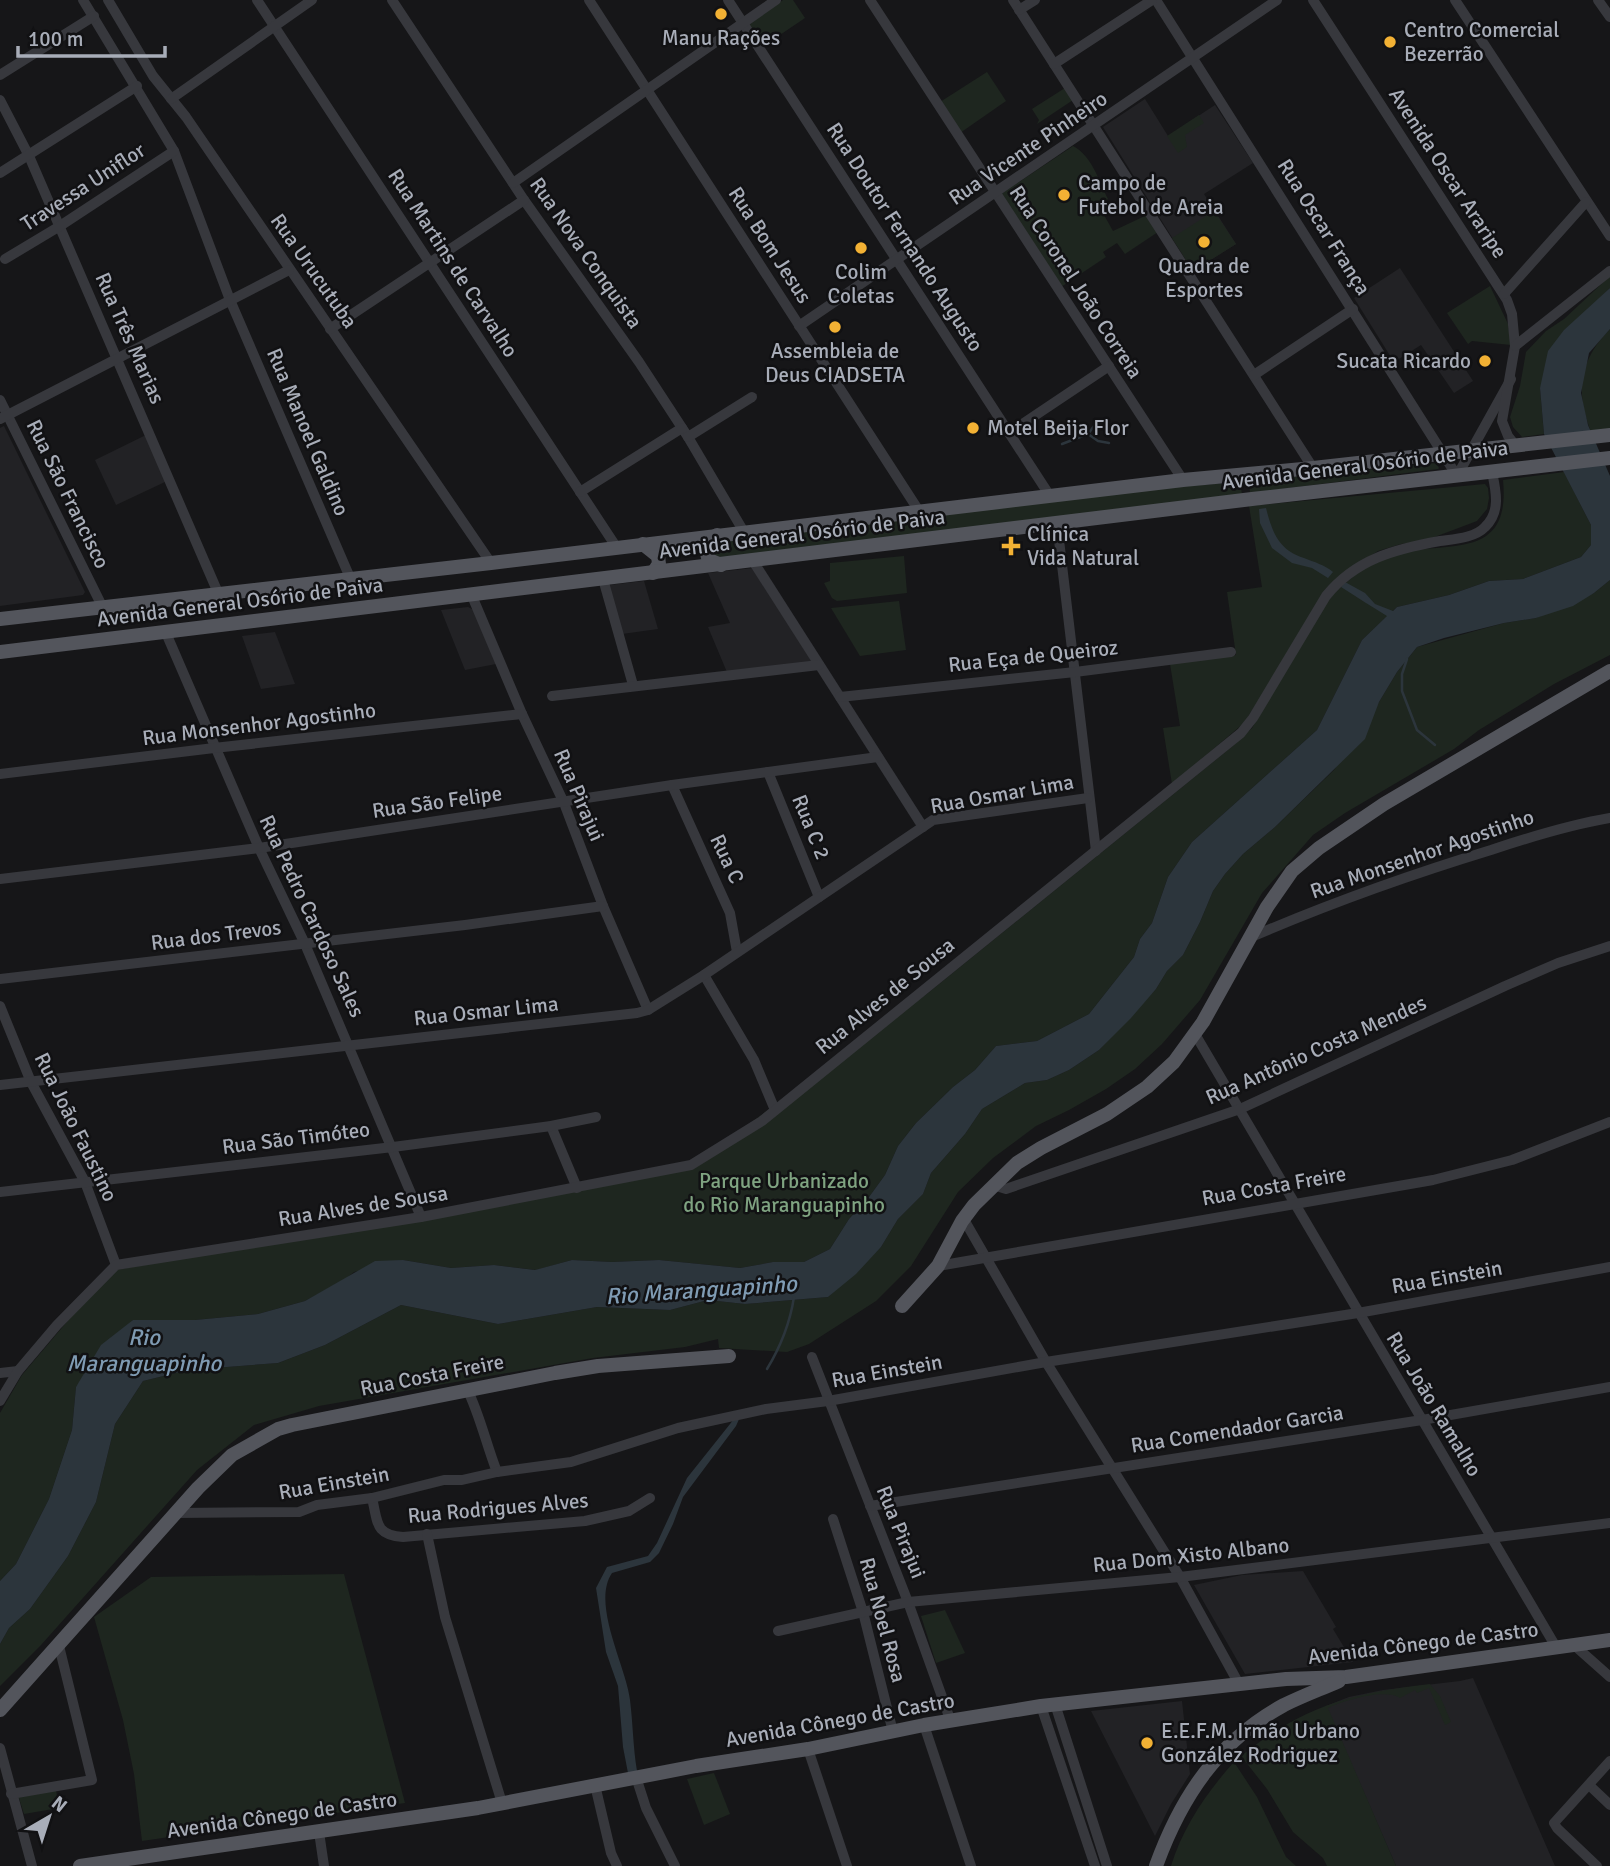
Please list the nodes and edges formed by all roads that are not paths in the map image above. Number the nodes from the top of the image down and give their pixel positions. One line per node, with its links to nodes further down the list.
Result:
1 (83, 0): 18 (street, Travessa Uniflor)
2 (108, 0): 26 (street, Rua Urucutuba)
3 (257, 0): 21 (street, Rua Martins de Carvalho)
4 (312, 0): 21 (street)
5 (392, 0): 35 (street, Rua Nova Conquista)
6 (589, 0): 27 (street, Rua Bom Jesus)
7 (727, 0): 20 (street, Rua Doutor Fernando Augusto)
8 (776, 0): 20 (street)
9 (870, 0): 36 (street, Rua Coronel João Correia)
10 (1013, 0): 17 (street)
11 (1035, 0): 17 (street)
12 (1154, 0): 22 (street, Rua Oscar França); 23 (street)
13 (1277, 0): 22 (street, Rua Vicente Pinheiro)
14 (1313, 0): 46 (street, Avenida Oscar Araripe)
15 (1455, 0): 38 (street)
16 (1598, 0): 19 (street)
17 (1019, 10): 23 (street)
18 (94, 16): 24 (street); 25 (street, Travessa Uniflor)
19 (1610, 17)
20 (742, 23): 27 (street); 42 (street, Rua Doutor Fernando Augusto)
21 (275, 26): 28 (street); 43 (street, Rua Martins de Carvalho)
22 (1194, 58): 31 (street, Rua Vicente Pinheiro); 48 (street, Rua Oscar França)
23 (1054, 64): 31 (street)
24 (0, 75)
25 (137, 86): 30 (street, Travessa Uniflor); 33 (street)
26 (164, 89): 28 (street, Rua Urucutuba); 30 (street)
27 (646, 89): 35 (street); 49 (street, Rua Bom Jesus)
28 (171, 99): 44 (street, Rua Urucutuba)
29 (0, 100): 33 (street, Rua Três Marias)
30 (145, 100): 32 (street, Travessa Uniflor)
31 (1094, 126): 36 (street, Rua Vicente Pinheiro); 54 (street)
32 (174, 151): 39 (street, Travessa Uniflor); 47 (street, Rua Manoel Galdino)
33 (29, 156): 34 (street); 39 (street, Rua Três Marias)
34 (0, 173)
35 (513, 183): 37 (street, Rua Nova Conquista)
36 (995, 193): 42 (street, Rua Vicente Pinheiro); 53 (street, Rua Coronel João Correia)
37 (524, 200): 43 (street); 59 (street, Rua Nova Conquista)
38 (1586, 202): 40 (street); 46 (street)
39 (60, 226): 41 (street, Travessa Uniflor); 52 (street, Rua Três Marias)
40 (1610, 236)
41 (5, 258)
42 (896, 260): 49 (street, Rua Vicente Pinheiro); 60 (street, Rua Doutor Fernando Augusto)
43 (430, 263): 50 (street); 71 (street, Rua Martins de Carvalho)
44 (289, 270): 47 (street); 50 (street, Rua Urucutuba)
45 (1610, 271): 51 (street)
46 (1504, 294): 51 (street, Avenida Oscar Araripe)
47 (230, 300): 52 (street); 85 (street, Rua Manoel Galdino)
48 (1353, 309): 54 (street); 64 (street, Rua Oscar França)
49 (799, 326): 74 (street, Rua Bom Jesus)
50 (330, 329): 81 (street, Rua Urucutuba)
51 (1515, 346): 55 (street, Avenida Oscar Araripe)
52 (118, 358): 58 (street); 86 (street, Rua Três Marias)
53 (1108, 366): 60 (street); 70 (street, Rua Coronel João Correia)
54 (1254, 375): 66 (street)
55 (1511, 379): 62 (street, Avenida Oscar Araripe); 63 (street, Avenida Oscar Araripe)
56 (752, 397): 59 (street)
57 (0, 400): 58 (street, Rua São Francisco)
58 (4, 417): 88 (street, Rua São Francisco)
59 (685, 432): 71 (street); 76 (street, Rua Nova Conquista)
60 (1009, 433): 72 (street, Rua Doutor Fernando Augusto)
61 (1605, 435): 62 (main road, Avenida General Osório de Paiva)
62 (1520, 445): 63 (main road, Avenida General Osório de Paiva)
63 (1471, 451): 64 (main road, Avenida General Osório de Paiva); 69 (street, Avenida Oscar Araripe)
64 (1442, 453): 66 (main road, Avenida General Osório de Paiva); 69 (street, Rua Oscar França)
65 (1605, 459): 67 (main road, Avenida General Osório de Paiva)
66 (1313, 468): 68 (main road, Avenida General Osório de Paiva)
67 (1492, 472): 69 (main road, Avenida General Osório de Paiva); 110 (street, Rua Alves de Sousa)
68 (1242, 475): 70 (main road, Avenida General Osório de Paiva); 73 (main road)
69 (1457, 476): 73 (main road, Avenida General Osório de Paiva)
70 (1183, 480): 72 (main road, Avenida General Osório de Paiva)
71 (580, 492): 79 (street, Rua Martins de Carvalho)
72 (1049, 496): 74 (main road, Avenida General Osório de Paiva)
73 (1245, 499): 75 (main road, Avenida General Osório de Paiva)
74 (919, 511): 76 (main road, Avenida General Osório de Paiva)
75 (1057, 523): 80 (main road, Avenida General Osório de Paiva); 94 (street)
76 (744, 532): 77 (main road, Avenida General Osório de Paiva)
77 (717, 535): 78 (main road, Avenida General Osório de Paiva); 82 (main road)
78 (643, 544): 79 (main road, Avenida General Osório de Paiva); 83 (main road)
79 (617, 548): 81 (main road, Avenida General Osório de Paiva)
80 (753, 561): 82 (main road, Avenida General Osório de Paiva); 93 (street, Rua Osmar Lima)
81 (491, 563): 85 (main road, Avenida General Osório de Paiva)
82 (721, 565): 83 (main road, Avenida General Osório de Paiva)
83 (653, 573): 84 (main road, Avenida General Osório de Paiva)
84 (603, 579): 87 (main road, Avenida General Osório de Paiva); 96 (street)
85 (351, 580): 86 (main road, Avenida General Osório de Paiva)
86 (219, 595): 88 (main road, Avenida General Osório de Paiva)
87 (472, 596): 90 (main road, Avenida General Osório de Paiva); 99 (street, Rua Pirajui)
88 (102, 606): 89 (main road, Avenida General Osório de Paiva)
89 (0, 619)
90 (166, 633): 91 (main road, Avenida General Osório de Paiva); 100 (street, Rua Pedro Cardoso Sales)
91 (0, 652)
92 (1231, 652): 94 (street, Rua Eça de Queiroz)
93 (819, 665): 96 (street); 98 (street, Rua Osmar Lima)
94 (1075, 671): 98 (street, Rua Eça de Queiroz); 105 (street)
95 (1610, 671): 114 (main road)
96 (633, 685): 97 (street)
97 (552, 696)
98 (840, 697): 101 (street, Rua Osmar Lima)
99 (522, 714): 100 (street, Rua Monsenhor Agostinho); 106 (street, Rua Pirajui)
100 (214, 748): 103 (street, Rua Monsenhor Agostinho); 109 (street, Rua Pedro Cardoso Sales)
101 (878, 757): 102 (street, Rua São Felipe); 108 (street, Rua Osmar Lima)
102 (768, 772): 104 (street, Rua São Felipe); 112 (street, Rua C 2)
103 (0, 774)
104 (672, 785): 106 (street, Rua São Felipe); 117 (street, Rua C)
105 (1088, 798): 108 (street, Rua Osmar Lima); 110 (street)
106 (564, 803): 109 (street, Rua São Felipe); 113 (street, Rua Pirajui)
107 (1610, 818): 114 (street, Rua Monsenhor Agostinho)
108 (923, 827): 112 (street, Rua Osmar Lima)
109 (258, 848): 111 (street, Rua São Felipe); 115 (street, Rua Pedro Cardoso Sales)
110 (1096, 851): 127 (street, Rua Alves de Sousa)
111 (0, 879)
112 (819, 897): 117 (street, Rua Osmar Lima)
113 (603, 905): 115 (street, Rua dos Trevos); 121 (street, Rua Pirajui)
114 (1249, 938): 122 (main road)
115 (305, 944): 119 (street, Rua dos Trevos); 123 (street, Rua Pedro Cardoso Sales)
116 (1610, 946): 126 (street, Rua Antônio Costa Mendes)
117 (737, 952): 118 (street, Rua Osmar Lima)
118 (704, 975): 121 (street, Rua Osmar Lima); 127 (street)
119 (0, 979)
120 (0, 1006): 124 (street, Rua João Faustino)
121 (648, 1010): 123 (street, Rua Osmar Lima)
122 (1195, 1034): 126 (street, Rua João Ramalho); 133 (main road)
123 (350, 1046): 124 (street, Rua Osmar Lima); 131 (street, Rua Pedro Cardoso Sales)
124 (31, 1082): 125 (street, Rua Osmar Lima); 132 (street, Rua João Faustino)
125 (0, 1086)
126 (1240, 1109): 133 (street, Rua Antônio Costa Mendes); 136 (street, Rua João Ramalho)
127 (775, 1110): 134 (street, Rua Alves de Sousa)
128 (596, 1117): 130 (street, Rua São Timóteo)
129 (1610, 1122): 136 (street, Rua Costa Freire)
130 (551, 1126): 131 (street, Rua São Timóteo); 134 (street)
131 (393, 1147): 132 (street, Rua São Timóteo); 137 (street, Rua Pedro Cardoso Sales)
132 (85, 1182): 135 (street, Rua São Timóteo); 140 (street, Rua João Faustino)
133 (993, 1185): 138 (main road)
134 (577, 1188): 137 (street, Rua Alves de Sousa)
135 (0, 1192)
136 (1294, 1204): 139 (street, Rua Costa Freire); 144 (street, Rua João Ramalho)
137 (421, 1217): 140 (street, Rua Alves de Sousa)
138 (962, 1221): 139 (street); 141 (main road)
139 (986, 1258): 141 (street, Rua Costa Freire); 147 (street)
140 (116, 1265): 148 (street)
141 (938, 1266): 143 (main road)
142 (1610, 1266): 144 (street, Rua Einstein)
143 (902, 1306)
144 (1358, 1313): 147 (street, Rua Einstein); 154 (street, Rua João Ramalho)
145 (729, 1356): 151 (main road, Rua Costa Freire)
146 (812, 1357): 153 (street, Rua Pirajui)
147 (1046, 1362): 153 (street, Rua Einstein); 155 (street)
148 (18, 1371): 149 (street); 152 (street)
149 (0, 1373)
150 (1610, 1387): 154 (street, Rua Comendador Garcia)
151 (467, 1388): 156 (street); 160 (main road, Rua Costa Freire)
152 (0, 1401)
153 (828, 1401): 156 (street, Rua Einstein); 159 (street, Rua Pirajui)
154 (1422, 1420): 155 (street, Rua Comendador Garcia); 164 (street, Rua João Ramalho)
155 (1111, 1469): 159 (street, Rua Comendador Garcia); 165 (street)
156 (498, 1472): 157 (street, Rua Einstein)
157 (372, 1498): 160 (street, Rua Einstein); 163 (street, Rua Rodrigues Alves)
158 (650, 1498): 163 (street, Rua Rodrigues Alves)
159 (870, 1506): 166 (street, Rua Pirajui)
160 (176, 1513): 171 (main road, Rua Costa Freire)
161 (834, 1519): 167 (street, Rua Noel Rosa)
162 (1610, 1523): 164 (street, Rua Dom Xisto Albano)
163 (427, 1534): 188 (street)
164 (1491, 1539): 165 (street, Rua Dom Xisto Albano); 172 (street, Rua João Ramalho)
165 (1180, 1577): 166 (street, Rua Dom Xisto Albano); 175 (street)
166 (908, 1602): 167 (street, Rua Dom Xisto Albano); 178 (street, Rua Pirajui)
167 (863, 1612): 168 (street, Rua Dom Xisto Albano); 180 (street, Rua Noel Rosa)
168 (778, 1631)
169 (1610, 1640): 170 (main road, Avenida Cônego de Castro)
170 (1574, 1645): 172 (main road, Avenida Cônego de Castro); 174 (street)
171 (59, 1646): 177 (main road, Rua Costa Freire); 187 (street)
172 (1556, 1647): 173 (main road, Avenida Cônego de Castro)
173 (1346, 1677): 175 (main road, Avenida Cônego de Castro); 201 (main road)
174 (1610, 1677)
175 (1239, 1684): 176 (main road, Avenida Cônego de Castro)
176 (1048, 1705): 178 (main road, Avenida Cônego de Castro); 191 (street)
177 (0, 1710)
178 (951, 1721): 179 (main road, Avenida Cônego de Castro)
179 (924, 1725): 180 (main road, Avenida Cônego de Castro); 198 (street)
180 (893, 1732): 182 (main road, Avenida Cônego de Castro)
181 (0, 1748): 187 (street)
182 (808, 1749): 184 (main road, Avenida Cônego de Castro); 197 (street)
183 (1610, 1761): 186 (street)
184 (636, 1777): 185 (main road, Avenida Cônego de Castro); 196 (street)
185 (595, 1785): 188 (main road, Avenida Cônego de Castro); 195 (street)
186 (1589, 1785): 189 (street); 202 (street)
187 (11, 1794): 192 (street)
188 (502, 1803): 190 (main road, Avenida Cônego de Castro)
189 (1610, 1805)
190 (319, 1832): 193 (main road, Avenida Cônego de Castro); 194 (street)
191 (1089, 1832): 199 (street); 200 (street)
192 (32, 1866)
193 (80, 1866)
194 (324, 1866)
195 (617, 1866)
196 (675, 1866)
197 (847, 1866)
198 (971, 1866)
199 (1094, 1866)
200 (1107, 1866)
201 (1156, 1866)
202 (1597, 1866)

